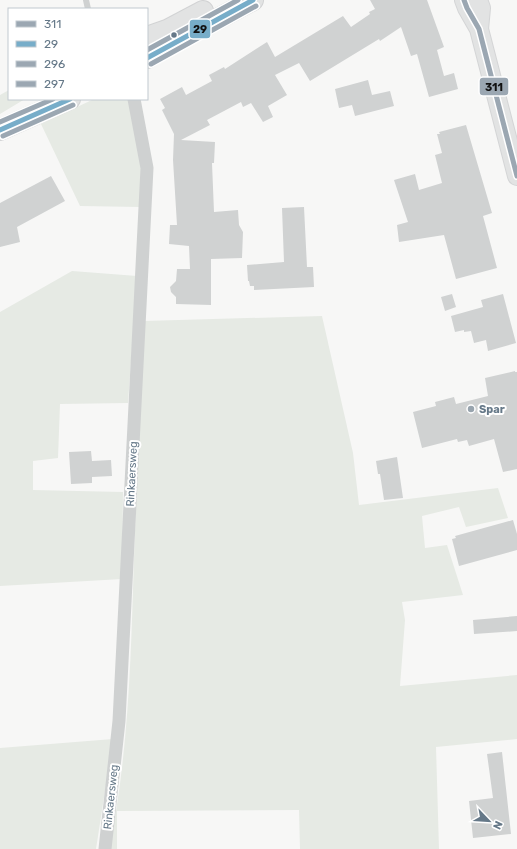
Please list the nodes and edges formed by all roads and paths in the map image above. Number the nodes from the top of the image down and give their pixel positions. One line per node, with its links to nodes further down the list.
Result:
1 (224, 0): 6 (main road)
2 (253, 0): 7 (main road)
3 (464, 0): 5 (main road)
4 (478, 0): 5 (main road)
5 (479, 29): 12 (main road)
6 (148, 37)
7 (148, 57)
8 (41, 100): 11 (main road)
9 (68, 100): 11 (main road)
10 (134, 100): 13 (street, Rinkaersweg)
11 (2, 129)
12 (517, 176)
13 (105, 849)

